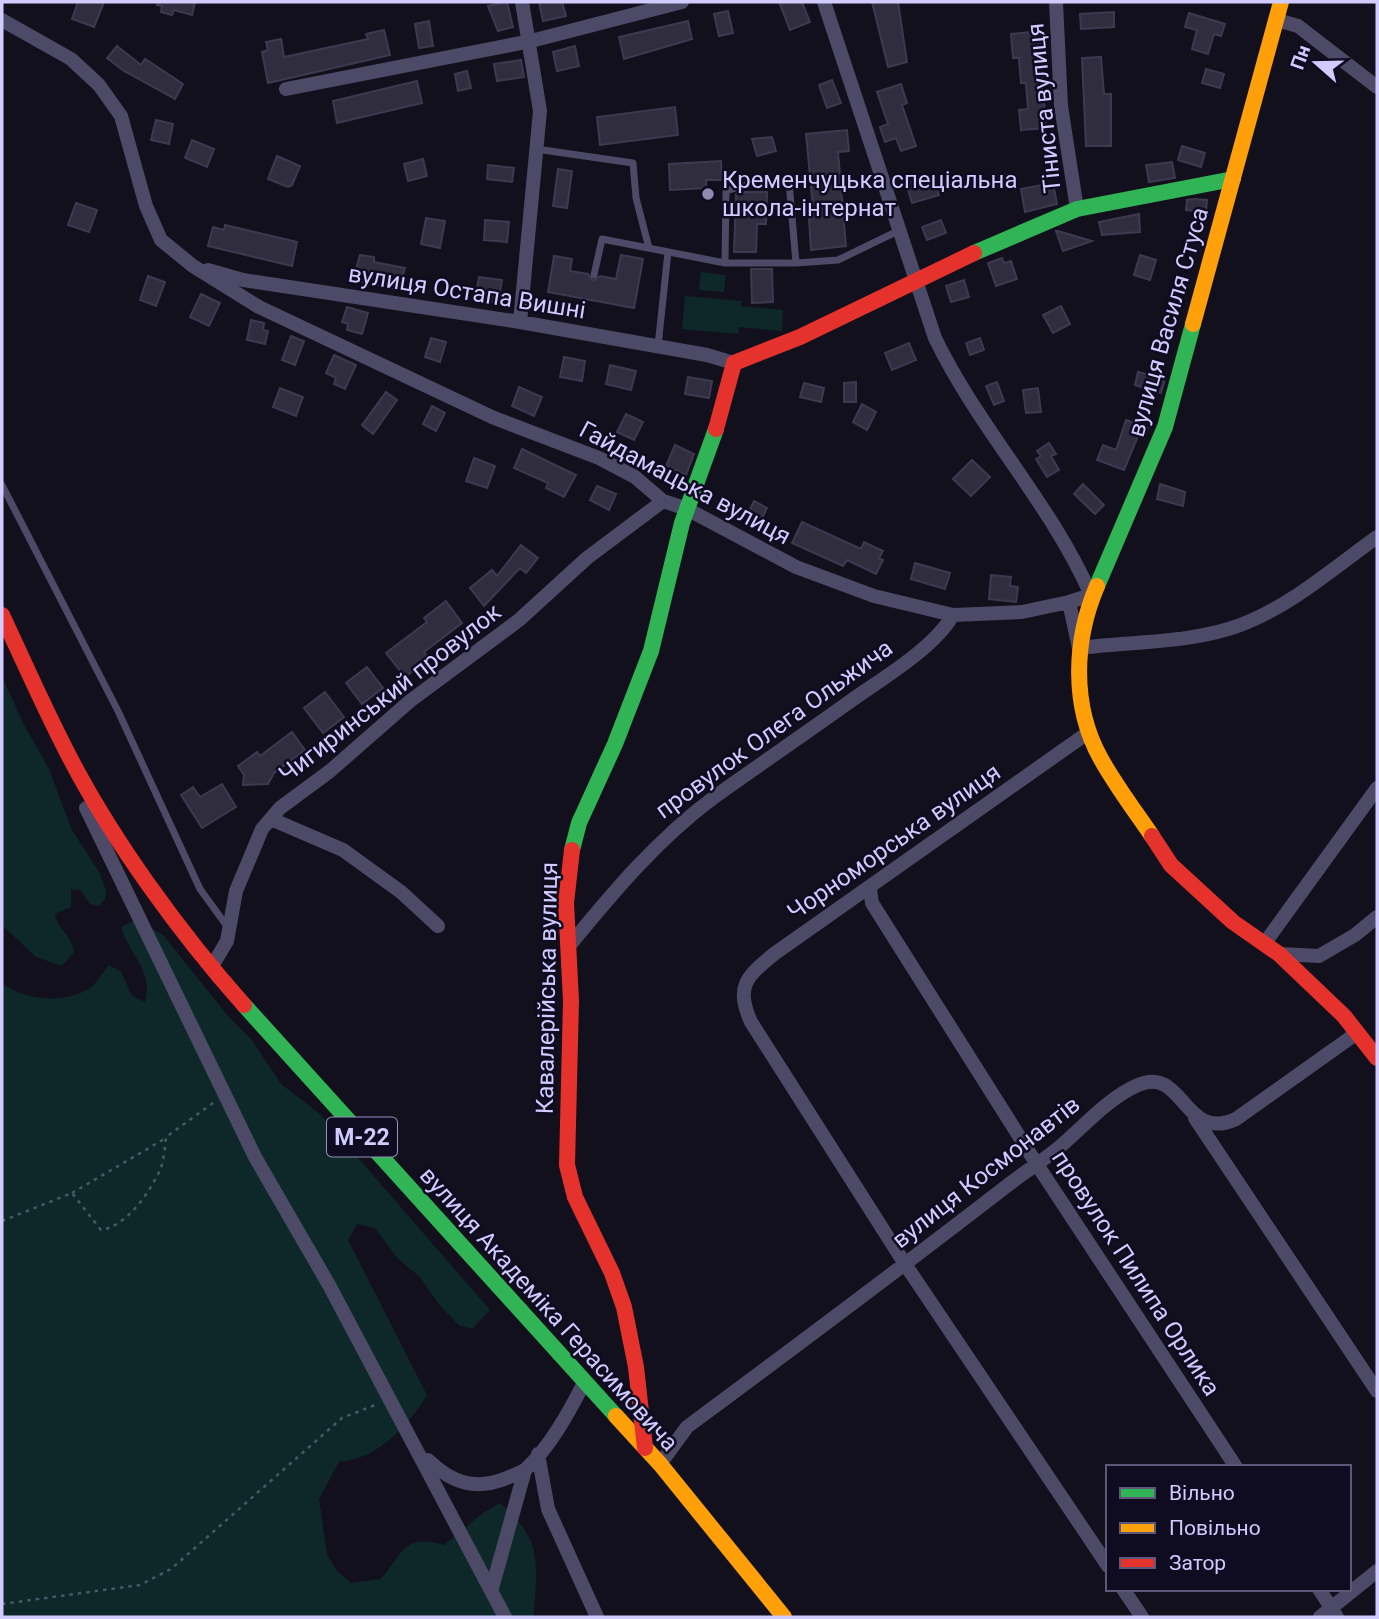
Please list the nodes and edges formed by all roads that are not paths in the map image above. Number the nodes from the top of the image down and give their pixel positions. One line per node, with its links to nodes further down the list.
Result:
1 (522, 2): 8 (street)
2 (682, 2): 8 (street)
3 (824, 2): 14 (street)
4 (1056, 2): 13 (street, Тіниста вулиця)
5 (1281, 2): 7 (main road, вулиця Василя Стуса)
6 (2, 20): 19 (street, Гайдамацька вулиця)
7 (1277, 20): 9 (street); 12 (main road, вулиця Василя Стуса)
8 (531, 40): 10 (street); 11 (street)
9 (1377, 87)
10 (286, 89)
11 (535, 149): 15 (lane); 22 (street)
12 (1233, 179): 13 (main road); 29 (main road, вулиця Василя Стуса)
13 (1077, 209): 21 (main road)
14 (898, 231): 18 (lane); 21 (street)
15 (649, 248): 16 (lane); 20 (lane)
16 (668, 252): 17 (lane); 23 (lane)
17 (725, 263): 18 (lane); 18 (lane)
18 (796, 263)
19 (193, 266): 22 (street, вулиця Остапа Вишні); 26 (street, Гайдамацька вулиця)
20 (594, 275)
21 (914, 280): 24 (main road); 29 (street)
22 (520, 322): 23 (street, вулиця Остапа Вишні)
23 (658, 346): 24 (street, вулиця Остапа Вишні)
24 (734, 363): 27 (main road, Кавалерійська вулиця)
25 (2, 485): 41 (lane)
26 (663, 502): 27 (street, Гайдамацька вулиця); 37 (street, Чигиринський провулок)
27 (687, 509): 32 (street, Гайдамацька вулиця); 43 (main road, Кавалерійська вулиця)
28 (1377, 537): 33 (street)
29 (1091, 595): 30 (street, Гайдамацька вулиця); 33 (main road, вулиця Василя Стуса)
30 (1069, 602): 32 (street, Гайдамацька вулиця); 33 (street)
31 (2, 615): 35 (main road, вулиця Академіка Герасимовича / М-22)
32 (953, 615): 43 (street, провулок Олега Ольжича)
33 (1079, 648): 34 (main road)
34 (1089, 732): 38 (street, Чорноморська вулиця); 42 (main road)
35 (69, 756): 45 (main road, вулиця Академіка Герасимовича / М-22); 54 (street)
36 (1377, 788): 42 (street)
37 (271, 818): 40 (street); 41 (street, Чигиринський провулок)
38 (870, 889): 49 (street, провулок Пилипа Орлика); 50 (street, Чорноморська вулиця)
39 (1377, 917): 44 (street)
40 (438, 926)
41 (230, 930): 45 (street, Чигиринський провулок)
42 (1264, 944): 44 (main road)
43 (569, 946): 53 (main road, Кавалерійська вулиця)
44 (1279, 954): 46 (main road)
45 (211, 968): 51 (main road, вулиця Академіка Герасимовича / М-22)
46 (1357, 1032): 47 (main road); 48 (street)
47 (1377, 1058)
48 (1193, 1115): 49 (street, вулиця Космонавтів); 52 (street, вулиця Космонавтів)
49 (1037, 1163): 50 (street, вулиця Космонавтів); 57 (street, провулок Пилипа Орлика)
50 (905, 1264): 56 (street, вулиця Космонавтів); 59 (street)
51 (584, 1383): 53 (main road, вулиця Академіка Герасимовича / М-22); 55 (street)
52 (1377, 1391)
53 (645, 1448): 56 (main road, вулиця Академіка Герасимовича / М-22)
54 (420, 1452): 58 (street); 61 (street)
55 (538, 1454): 58 (street); 66 (street)
56 (660, 1464): 67 (main road, вулиця Академіка Герасимовича / М-22)
57 (1235, 1465)
58 (525, 1470): 61 (street)
59 (1106, 1563)
60 (1377, 1571): 64 (street)
61 (492, 1588): 65 (street)
62 (1124, 1591): 68 (street)
63 (1320, 1591): 64 (street)
64 (1329, 1614)
65 (505, 1617)
66 (597, 1617)
67 (784, 1617)
68 (1142, 1617)

